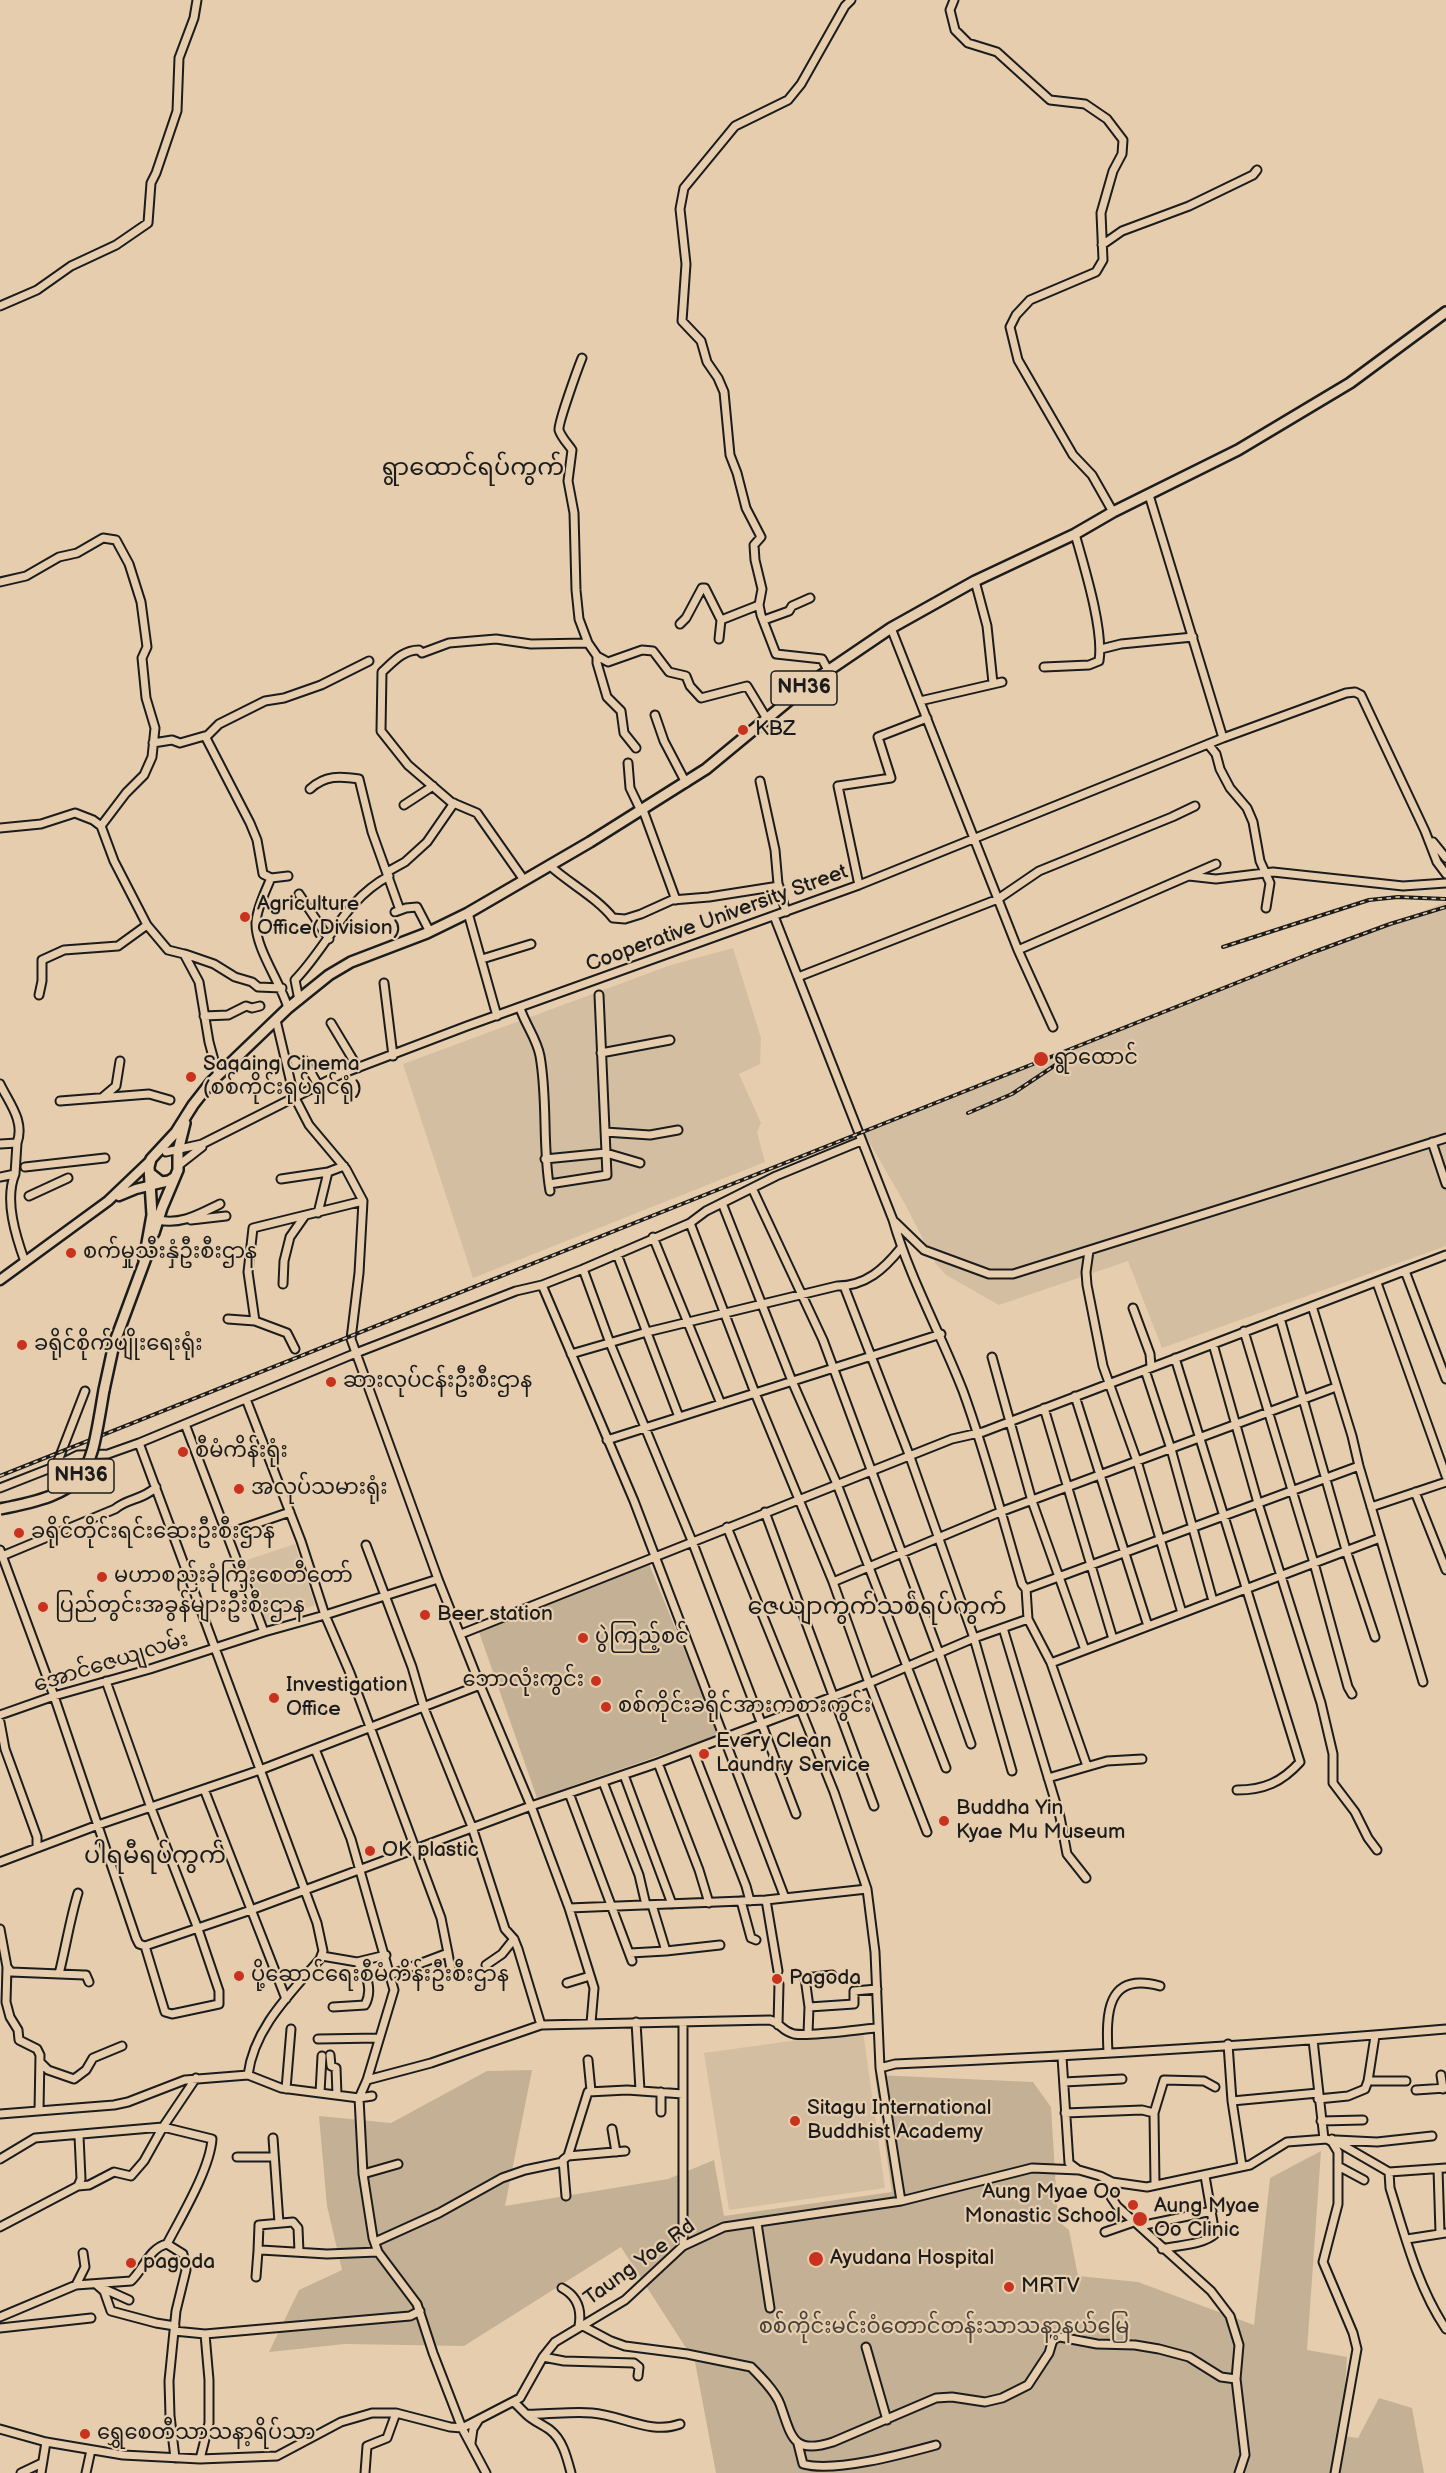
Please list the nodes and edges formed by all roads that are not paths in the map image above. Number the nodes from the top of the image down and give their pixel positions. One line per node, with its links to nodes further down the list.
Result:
1 (197, 0): 6 (street)
2 (851, 0): 15 (street)
3 (954, 0): 5 (street)
4 (1257, 170): 5 (street)
5 (1102, 245): 10 (street)
6 (0, 306)
7 (1446, 312): 9 (highway, NH36)
8 (582, 358): 22 (street)
9 (1149, 495): 10 (highway, NH36); 20 (street)
10 (1113, 512): 11 (highway, NH36)
11 (1075, 534): 12 (highway, NH36); 23 (street)
12 (975, 581): 19 (highway, NH36); 29 (street)
13 (0, 582): 36 (street)
14 (810, 598): 17 (street)
15 (759, 605): 16 (street); 17 (street)
16 (721, 620): 18 (street); 21 (street)
17 (764, 620): 27 (street)
18 (680, 624)
19 (891, 628): 27 (highway, NH36); 30 (street)
20 (1192, 638): 23 (street); 35 (street)
21 (719, 639)
22 (588, 643): 24 (street); 42 (street)
23 (1101, 649): 26 (street)
24 (597, 656): 33 (street); 38 (street)
25 (369, 661): 34 (street)
26 (1044, 668)
27 (828, 670): 33 (highway, NH36)
28 (1002, 682): 29 (street)
29 (993, 683): 30 (street)
30 (920, 701): 32 (street)
31 (655, 715): 41 (street)
32 (927, 718): 51 (street); 63 (street)
33 (766, 719): 41 (highway, NH36)
34 (205, 736): 36 (street); 60 (street)
35 (1223, 738): 37 (street, Cooperative University Street); 50 (street, Cooperative University Street)
36 (153, 743): 48 (street)
37 (1208, 744): 51 (street, Cooperative University Street); 55 (street)
38 (636, 748)
39 (628, 763): 47 (street)
40 (760, 781): 64 (street)
41 (686, 783): 47 (highway, NH36)
42 (433, 786): 44 (street); 45 (street)
43 (310, 789): 56 (street)
44 (454, 803): 56 (street); 61 (street)
45 (404, 805)
46 (1195, 806): 66 (street)
47 (642, 810): 54 (highway, NH36); 67 (street)
48 (101, 826): 49 (street); 72 (street)
49 (0, 828)
50 (1425, 831): 52 (street); 57 (street)
51 (974, 838): 63 (street, Cooperative University Street); 66 (street)
52 (1446, 858)
53 (1216, 864): 59 (street)
54 (549, 865): 61 (highway, NH36); 67 (street)
55 (1265, 872): 59 (street); 62 (street); 68 (street)
56 (388, 874): 73 (street); 74 (street)
57 (1446, 874)
58 (288, 876): 60 (street)
59 (1189, 876): 76 (street)
60 (271, 878): 81 (street)
61 (524, 880): 70 (highway, NH36)
62 (1446, 883)
63 (859, 885): 69 (street, Cooperative University Street)
64 (779, 886): 67 (street); 69 (street)
65 (299, 894): 74 (street)
66 (998, 899): 76 (street); 79 (street)
67 (676, 900)
68 (1266, 908)
69 (786, 912): 71 (street, Cooperative University Street)
70 (468, 913): 73 (highway, NH36); 78 (street)
71 (774, 916): 79 (street); 87 (street, Cooperative University Street)
72 (147, 925): 77 (street); 82 (street)
73 (430, 932): 84 (highway, NH36)
74 (329, 939): 84 (street)
75 (531, 944): 78 (street)
76 (1018, 950): 92 (street)
77 (184, 954): 81 (street); 88 (street)
78 (482, 959): 89 (street)
79 (798, 977): 111 (street)
80 (384, 983): 95 (street)
81 (282, 988): 86 (street)
82 (39, 995)
83 (598, 995): 94 (street)
84 (299, 1000): 86 (highway, NH36)
85 (260, 1006): 88 (street)
86 (288, 1008): 90 (highway, NH36)
87 (520, 1008): 89 (street, Cooperative University Street); 119 (street)
88 (204, 1016): 99 (street)
89 (497, 1016): 95 (street, Cooperative University Street)
90 (276, 1020): 99 (highway, NH36); 102 (street)
91 (331, 1023): 98 (street)
92 (1053, 1026)
93 (670, 1040): 94 (street)
94 (602, 1053): 108 (street)
95 (393, 1056): 98 (street, Cooperative University Street)
96 (304, 1060): 101 (street)
97 (120, 1061): 103 (street)
98 (358, 1068): 101 (street, Cooperative University Street)
99 (218, 1075): 106 (highway, NH36)
100 (0, 1084): 113 (street)
101 (318, 1085): 102 (street, Cooperative University Street)
102 (294, 1096): 109 (street, Cooperative University Street); 121 (street)
103 (101, 1098): 104 (street); 105 (street)
104 (170, 1100)
105 (60, 1101)
106 (193, 1104): 115 (highway, NH36); 117 (highway, NH36)
107 (678, 1130): 108 (street)
108 (605, 1132): 116 (street)
109 (224, 1134): 115 (street, Cooperative University Street); 123 (street, Cooperative University Street)
110 (1446, 1138): 112 (street)
111 (861, 1141): 133 (street); 144 (street)
112 (1432, 1142): 131 (street); 148 (street)
113 (17, 1143): 114 (street); 125 (street)
114 (0, 1144)
115 (178, 1151): 117 (street, Cooperative University Street); 123 (highway, NH36)
116 (606, 1153): 119 (street); 119 (street); 120 (street)
117 (158, 1155): 123 (highway); 126 (highway, NH36); 135 (main road)
118 (105, 1158): 122 (street)
119 (545, 1159)
120 (640, 1163)
121 (344, 1166): 124 (street); 136 (street)
122 (25, 1167)
123 (178, 1170): 130 (highway); 142 (highway, NH36)
124 (328, 1172): 129 (street); 139 (street)
125 (15, 1174): 127 (street); 152 (street)
126 (151, 1174): 130 (highway); 132 (highway, NH36)
127 (0, 1177)
128 (68, 1178): 134 (street)
129 (281, 1179)
130 (165, 1182): 132 (main road)
131 (1446, 1184)
132 (151, 1185): 135 (main road); 151 (highway, NH36)
133 (752, 1188): 137 (street); 160 (street)
134 (29, 1196)
135 (108, 1201): 152 (main road)
136 (363, 1201): 139 (street); 175 (street)
137 (722, 1203): 145 (street); 161 (street)
138 (220, 1204): 143 (street)
139 (318, 1213): 141 (street)
140 (226, 1216): 143 (street)
141 (304, 1217): 157 (street); 167 (street)
142 (158, 1220): 143 (street); 151 (highway, NH36)
143 (185, 1220)
144 (893, 1220): 147 (street); 148 (street)
145 (690, 1223): 146 (street); 164 (street)
146 (653, 1237): 149 (street); 168 (street)
147 (901, 1248): 159 (street); 171 (street)
148 (1089, 1251): 184 (street)
149 (616, 1254): 153 (street); 170 (street)
150 (1446, 1255): 154 (street)
151 (144, 1260): 223 (highway, NH36, bridge)
152 (25, 1262): 155 (main road)
153 (583, 1269): 158 (street); 172 (street)
154 (1405, 1271): 156 (street); 182 (street)
155 (0, 1280)
156 (1377, 1283): 162 (street); 210 (street)
157 (283, 1284)
158 (542, 1285): 175 (street); 176 (street)
159 (844, 1286): 160 (street); 177 (street)
160 (801, 1295): 161 (street); 180 (street)
161 (762, 1304): 164 (street); 183 (street)
162 (1312, 1306): 165 (street); 185 (street)
163 (1134, 1308): 181 (street)
164 (724, 1313): 168 (street); 187 (street)
165 (1280, 1318): 169 (street); 190 (street)
166 (228, 1319): 167 (street)
167 (255, 1321): 174 (street)
168 (688, 1322): 170 (street); 191 (street)
169 (1244, 1331): 173 (street); 193 (street)
170 (647, 1332): 172 (street); 194 (street)
171 (940, 1334): 177 (street); 199 (street)
172 (610, 1343): 176 (street); 198 (street)
173 (1213, 1344): 179 (street); 197 (street)
174 (295, 1348)
175 (356, 1353): 189 (street); 248 (street)
176 (571, 1354): 201 (street)
177 (871, 1357): 180 (street); 204 (street)
178 (992, 1357): 195 (street)
179 (1175, 1358): 181 (street); 200 (street)
180 (833, 1368): 183 (street); 208 (street)
181 (1148, 1369): 184 (street); 203 (street)
182 (1446, 1379)
183 (792, 1381): 187 (street); 213 (street)
184 (1110, 1383): 188 (street); 205 (street)
185 (1336, 1387): 190 (street); 207 (street)
186 (86, 1391): 206 (street)
187 (755, 1393): 191 (street); 219 (street)
188 (1075, 1396): 192 (street); 209 (street)
189 (246, 1399): 196 (street); 224 (street)
190 (1303, 1399): 193 (street); 211 (street)
191 (721, 1404): 194 (street)
192 (1044, 1408): 195 (street); 215 (street)
193 (1269, 1411): 197 (street); 217 (street)
194 (680, 1417): 198 (street)
195 (1011, 1421): 199 (street); 220 (street)
196 (185, 1424): 202 (street); 230 (street)
197 (1235, 1425): 200 (street); 221 (street)
198 (646, 1428): 201 (street); 234 (street)
199 (976, 1432): 204 (street); 226 (street)
200 (1201, 1437): 203 (street); 227 (street)
201 (607, 1440): 240 (street)
202 (139, 1443): 206 (street); 214 (street)
203 (1171, 1449): 205 (street); 229 (street)
204 (910, 1457): 208 (street); 232 (street)
205 (1137, 1461): 209 (street); 233 (street)
206 (56, 1466): 216 (street)
207 (1359, 1466): 211 (street); 222 (street)
208 (872, 1470): 213 (street); 239 (street)
209 (1100, 1475): 215 (street); 237 (street)
210 (1446, 1476)
211 (1325, 1479): 217 (street); 236 (street)
212 (1446, 1482): 218 (street)
213 (837, 1484): 219 (street); 243 (street)
214 (156, 1487): 238 (street); 264 (street)
215 (1068, 1487): 220 (street); 242 (street)
216 (0, 1488)
217 (1293, 1490): 221 (street); 241 (street)
218 (1415, 1492): 222 (street); 245 (street)
219 (799, 1499): 225 (street); 249 (street)
220 (1032, 1500): 226 (street); 247 (street)
221 (1258, 1503): 227 (street); 246 (street)
222 (1371, 1507): 231 (street)
223 (0, 1509)
224 (290, 1512): 230 (street); 255 (street)
225 (765, 1512): 228 (street); 274 (street)
226 (1000, 1512): 232 (street); 250 (street)
227 (1223, 1516): 229 (street); 251 (street)
228 (727, 1527): 234 (street); 277 (street)
229 (1192, 1528): 233 (street); 253 (street)
230 (226, 1534): 259 (street)
231 (1380, 1538): 236 (street); 270 (street)
232 (938, 1539): 239 (street); 262 (street)
233 (1161, 1539): 237 (street); 254 (street)
234 (692, 1541): 240 (street); 280 (street)
235 (366, 1545): 252 (street)
236 (1346, 1550): 241 (street); 261 (street)
237 (1125, 1552): 242 (street); 257 (street)
238 (1, 1553): 244 (street)
239 (903, 1553): 243 (street); 266 (street)
240 (653, 1556): 260 (street); 282 (street)
241 (1314, 1563): 246 (street); 273 (street)
242 (1090, 1566): 247 (street); 263 (street)
243 (869, 1567): 249 (street); 268 (street)
244 (3, 1570): 275 (street)
245 (1446, 1570)
246 (1280, 1576): 251 (street); 307 (street)
247 (1058, 1577): 250 (street); 265 (street)
248 (438, 1579): 252 (street, အောင်ဇေယျလမ်း); 260 (street)
249 (834, 1582): 271 (street)
250 (1026, 1589): 256 (street)
251 (1246, 1589): 253 (street); 296 (street)
252 (384, 1596): 255 (street, အောင်ဇေယျလမ်း); 276 (street)
253 (1213, 1601): 254 (street)
254 (1182, 1613): 257 (street)
255 (325, 1615): 259 (street, အောင်ဇေယျလမ်း); 281 (street)
256 (1028, 1619): 258 (street); 267 (street)
257 (1148, 1626): 263 (street)
258 (1003, 1628): 262 (street); 293 (street)
259 (264, 1632): 264 (street, အောင်ဇေယျလမ်း)
260 (461, 1634): 272 (street)
261 (1374, 1637)
262 (974, 1638): 266 (street); 291 (street)
263 (1113, 1639): 265 (street)
264 (216, 1647): 269 (street, အောင်ဇေယျလမ်း); 290 (street)
265 (1085, 1650): 267 (street)
266 (939, 1653): 268 (street); 283 (street)
267 (1051, 1663): 288 (street)
268 (907, 1666): 271 (street); 289 (street)
269 (106, 1682): 275 (street, အောင်ဇေယျလမ်း); 300 (street)
270 (1423, 1682)
271 (869, 1683): 274 (street); 304 (street)
272 (480, 1685): 276 (street); 298 (street)
273 (1352, 1694)
274 (834, 1695): 277 (street); 299 (street)
275 (54, 1696): 278 (street, အောင်ဇေယျလမ်း); 302 (street)
276 (424, 1708): 281 (street); 303 (street)
277 (801, 1709): 280 (street); 312 (street)
278 (0, 1715)
279 (0, 1722): 305 (street)
280 (761, 1724): 282 (street); 301 (street)
281 (370, 1728): 284 (street); 306 (street)
282 (726, 1738): 285 (street); 314 (street)
283 (971, 1744)
284 (315, 1749): 290 (street); 309 (street)
285 (693, 1750): 287 (street); 317 (street)
286 (1142, 1759): 288 (street)
287 (658, 1763): 292 (street); 318 (street)
288 (1087, 1766): 293 (street)
289 (946, 1768)
290 (260, 1770): 295 (street); 311 (street)
291 (1012, 1771)
292 (624, 1775): 294 (street); 319 (street)
293 (1048, 1778): 310 (street)
294 (603, 1782): 297 (street); 320 (street)
295 (204, 1789): 300 (street); 323 (street)
296 (1237, 1790)
297 (569, 1793): 298 (street); 321 (street)
298 (531, 1806): 303 (street); 322 (street)
299 (874, 1806)
300 (151, 1808): 302 (street); 325 (street)
301 (796, 1814)
302 (98, 1825): 305 (street); 329 (street)
303 (472, 1827): 306 (street); 326 (street)
304 (927, 1832)
305 (37, 1848): 308 (street)
306 (414, 1849): 309 (street); 331 (street)
307 (1377, 1850)
308 (0, 1862)
309 (360, 1868): 311 (street); 332 (street)
310 (1086, 1878)
311 (304, 1889): 323 (street); 333 (street)
312 (867, 1889): 314 (street); 347 (street)
313 (78, 1893): 339 (street)
314 (785, 1898): 315 (street)
315 (766, 1900): 317 (street); 338 (street)
316 (741, 1901): 317 (street); 318 (street); 327 (street)
317 (750, 1901)
318 (709, 1903): 319 (street)
319 (672, 1904): 320 (street)
320 (649, 1905): 321 (street); 330 (street)
321 (612, 1906): 322 (street); 330 (street)
322 (569, 1908): 342 (street)
323 (251, 1910): 325 (street); 348 (street)
324 (0, 1929): 336 (street)
325 (198, 1929): 329 (street); 329 (street)
326 (514, 1939): 335 (street); 354 (street)
327 (756, 1940)
328 (720, 1945): 330 (street)
329 (145, 1946)
330 (666, 1951)
331 (447, 1953): 337 (street); 340 (street)
332 (386, 1955): 334 (street); 340 (street)
333 (322, 1956): 334 (street); 348 (street)
334 (357, 1962): 349 (street)
335 (486, 1965)
336 (7, 1967): 339 (street); 371 (street)
337 (451, 1970)
338 (778, 1971)
339 (59, 1974): 343 (street)
340 (390, 1975): 361 (street)
341 (832, 1975): 350 (street)
342 (590, 1976): 344 (street); 353 (street)
343 (89, 1982)
344 (567, 1983)
345 (779, 1984): 355 (street)
346 (1160, 1986): 366 (street)
347 (877, 1989): 350 (street); 356 (street)
348 (286, 1999): 373 (street)
349 (333, 2007)
350 (808, 2007): 359 (street)
351 (636, 2022): 352 (street); 353 (street); 384 (street)
352 (683, 2022): 355 (street); 389 (street)
353 (591, 2023): 354 (street)
354 (541, 2025): 377 (street)
355 (778, 2025): 359 (street)
356 (878, 2028): 359 (street); 372 (street)
357 (291, 2029): 382 (street)
358 (1446, 2029): 360 (street)
359 (808, 2034)
360 (1375, 2036): 363 (street); 379 (street)
361 (379, 2038): 362 (street); 377 (street)
362 (318, 2039)
363 (1313, 2040): 364 (street); 392 (street)
364 (1228, 2044): 366 (street); 394 (street)
365 (122, 2046): 371 (street)
366 (1108, 2053): 369 (street)
367 (330, 2055): 390 (street)
368 (322, 2056): 388 (street)
369 (1062, 2056): 372 (street); 380 (street)
370 (588, 2060): 386 (street)
371 (40, 2063): 395 (street)
372 (880, 2068): 429 (street)
373 (248, 2075): 375 (street); 382 (street)
374 (1441, 2075): 383 (street)
375 (196, 2078): 395 (street); 402 (street)
376 (1122, 2079): 380 (street)
377 (367, 2080): 393 (street)
378 (1406, 2080): 379 (street)
379 (1368, 2081): 392 (street)
380 (1064, 2082): 397 (street)
381 (1215, 2087): 398 (street)
382 (286, 2089): 388 (street)
383 (1445, 2089): 385 (street)
384 (640, 2090): 386 (street); 387 (street)
385 (1416, 2090)
386 (591, 2091): 414 (street)
387 (661, 2092): 389 (street); 396 (street)
388 (320, 2093): 390 (street)
389 (683, 2094): 440 (street)
390 (337, 2095): 393 (street)
391 (372, 2096): 393 (street)
392 (1318, 2096): 394 (street); 401 (street)
393 (359, 2097): 422 (street)
394 (1232, 2101): 416 (street)
395 (39, 2111): 399 (street)
396 (661, 2112)
397 (1065, 2113): 398 (street); 408 (street)
398 (1154, 2113): 426 (street)
399 (0, 2114)
400 (1363, 2120): 401 (street)
401 (1321, 2121): 407 (street)
402 (163, 2127): 404 (street); 427 (street); 439 (street)
403 (612, 2129): 410 (street)
404 (79, 2136): 413 (street); 427 (street)
405 (1432, 2136): 407 (street)
406 (273, 2138): 412 (street)
407 (1329, 2139): 416 (street); 417 (street); 421 (street)
408 (1069, 2150): 418 (street); 420 (street)
409 (625, 2151): 410 (street)
410 (616, 2152): 414 (street)
411 (237, 2157): 412 (street)
412 (274, 2157): 431 (street)
413 (0, 2159)
414 (566, 2159): 428 (street); 438 (street)
415 (398, 2164): 422 (street)
416 (1242, 2166): 423 (street)
417 (1338, 2166): 424 (street); 487 (street)
418 (1059, 2168): 420 (street, Taung Yoe Rd); 429 (street, Taung Yoe Rd)
419 (1442, 2169): 421 (street); 436 (street)
420 (1079, 2170): 425 (street, Taung Yoe Rd)
421 (1389, 2172): 437 (street)
422 (363, 2175): 438 (street)
423 (1205, 2176): 426 (street); 430 (street)
424 (1364, 2180)
425 (1112, 2182): 426 (street); 433 (street)
426 (1155, 2184)
427 (78, 2186): 434 (street)
428 (566, 2196)
429 (901, 2201): 432 (street, Taung Yoe Rd)
430 (1212, 2211): 433 (street); 441 (street)
431 (279, 2223): 442 (street); 443 (street)
432 (757, 2223): 440 (street, Taung Yoe Rd); 451 (street)
433 (1137, 2224): 435 (street); 441 (street)
434 (0, 2227)
435 (1105, 2232)
436 (1443, 2233): 437 (street)
437 (1407, 2239): 458 (street)
438 (375, 2242): 444 (street)
439 (167, 2244): 448 (street); 457 (street)
440 (683, 2246): 455 (street, Taung Yoe Rd)
441 (1162, 2248): 463 (street)
442 (258, 2251): 443 (street); 446 (street)
443 (299, 2252): 444 (street)
444 (378, 2252): 452 (street)
445 (83, 2253): 447 (street)
446 (256, 2277)
447 (76, 2285): 448 (street); 453 (street)
448 (98, 2285): 450 (street); 457 (street)
449 (562, 2288): 455 (street)
450 (129, 2300)
451 (770, 2308)
452 (420, 2311): 459 (street); 470 (street)
453 (0, 2317)
454 (91, 2318): 456 (street)
455 (580, 2325): 461 (street, Taung Yoe Rd); 474 (street)
456 (0, 2328)
457 (175, 2328): 459 (street); 477 (street)
458 (1446, 2330)
459 (205, 2334): 478 (street)
460 (866, 2347): 468 (street)
461 (543, 2357): 462 (street); 464 (street, Taung Yoe Rd)
462 (638, 2376)
463 (1236, 2379): 468 (street); 486 (street)
464 (514, 2402): 466 (street); 467 (street, Taung Yoe Rd)
465 (396, 2413): 470 (street); 478 (street); 483 (street)
466 (526, 2414): 469 (street); 485 (street)
467 (478, 2421): 470 (street, Taung Yoe Rd); 473 (street)
468 (887, 2421): 474 (street)
469 (680, 2424)
470 (462, 2428): 473 (street)
471 (0, 2429): 472 (street)
472 (46, 2442): 476 (street); 479 (street)
473 (471, 2444): 484 (street)
474 (798, 2444): 475 (street)
475 (936, 2445)
476 (91, 2450): 477 (street); 482 (street)
477 (175, 2458): 478 (street)
478 (200, 2459)
479 (42, 2463): 480 (street); 481 (street)
480 (21, 2473)
481 (41, 2473)
482 (86, 2473)
483 (364, 2473)
484 (486, 2473)
485 (571, 2473)
486 (1239, 2473)
487 (1335, 2473)

